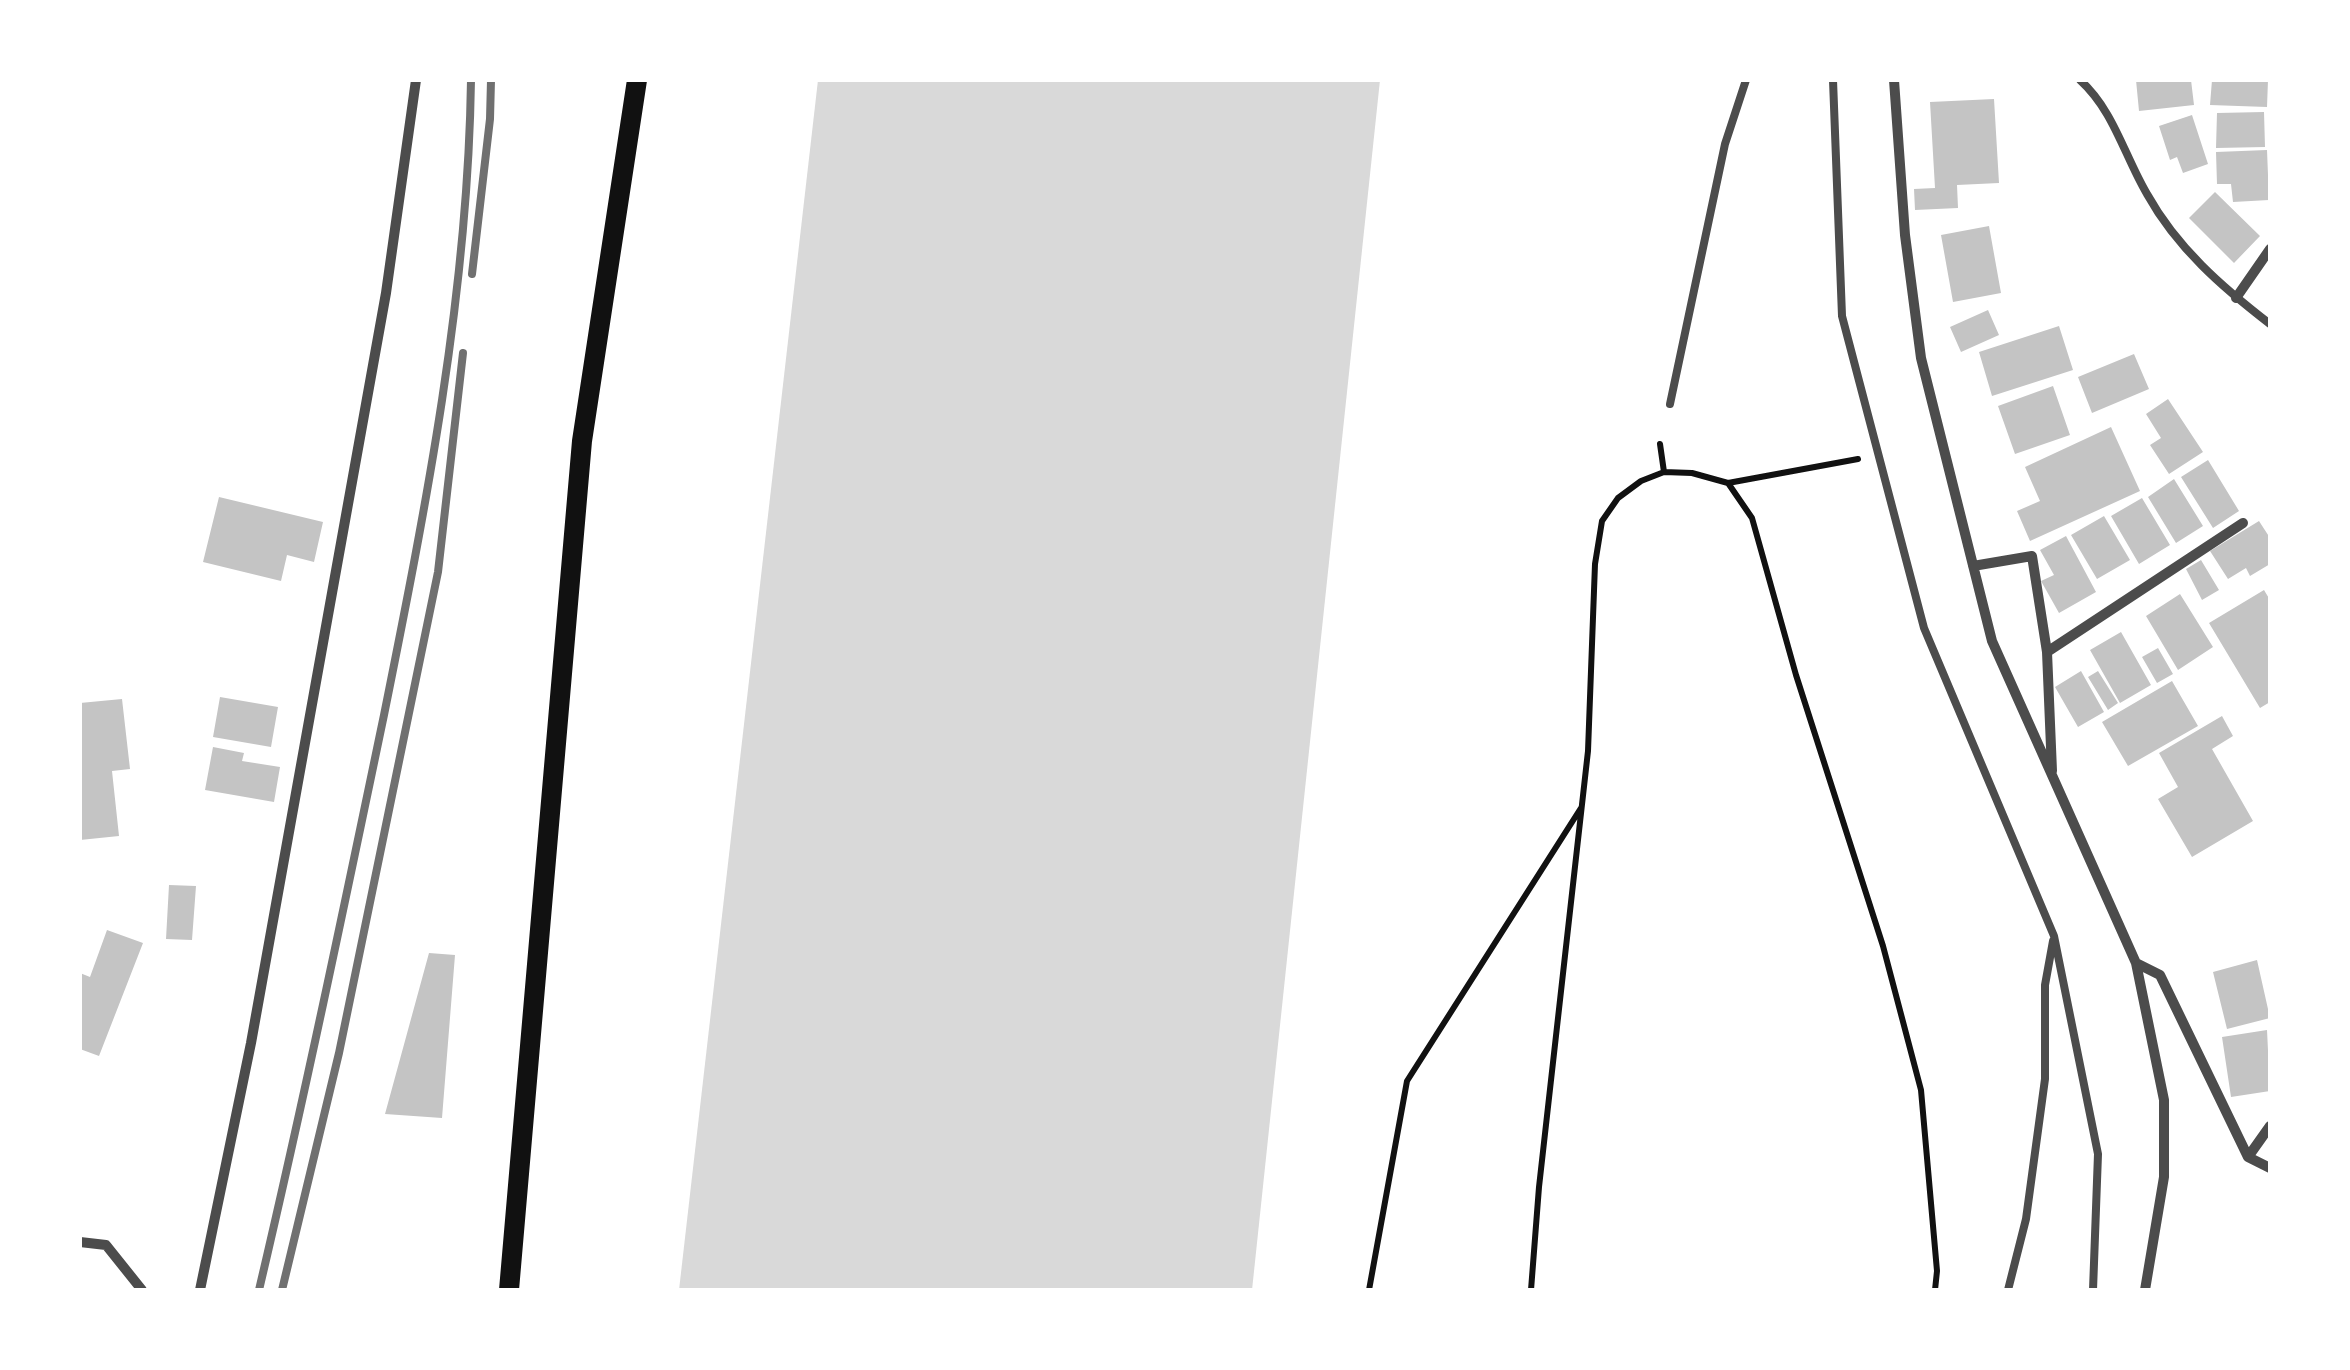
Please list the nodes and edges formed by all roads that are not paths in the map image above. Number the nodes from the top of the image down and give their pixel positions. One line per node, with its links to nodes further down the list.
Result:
1 (416, 80): 22 (street)
2 (637, 80): 23 (main road)
3 (1746, 80): 10 (lane)
4 (1833, 80): 15 (lane)
5 (1894, 80): 12 (street)
6 (2080, 80): 8 (lane)
7 (2270, 250): 8 (street)
8 (2236, 298): 9 (lane)
9 (2270, 324)
10 (1670, 404)
11 (2243, 523): 13 (street)
12 (1973, 566): 13 (street); 14 (street)
13 (2047, 652): 14 (street)
14 (2052, 776): 16 (street)
15 (2054, 936): 24 (lane); 25 (lane)
16 (2136, 963): 18 (street); 26 (street)
17 (2270, 1126): 18 (street)
18 (2248, 1158): 19 (street)
19 (2270, 1168)
20 (80, 1242): 21 (street)
21 (142, 1290)
22 (200, 1290)
23 (509, 1290)
24 (2008, 1290)
25 (2094, 1290)
26 (2145, 1290)

